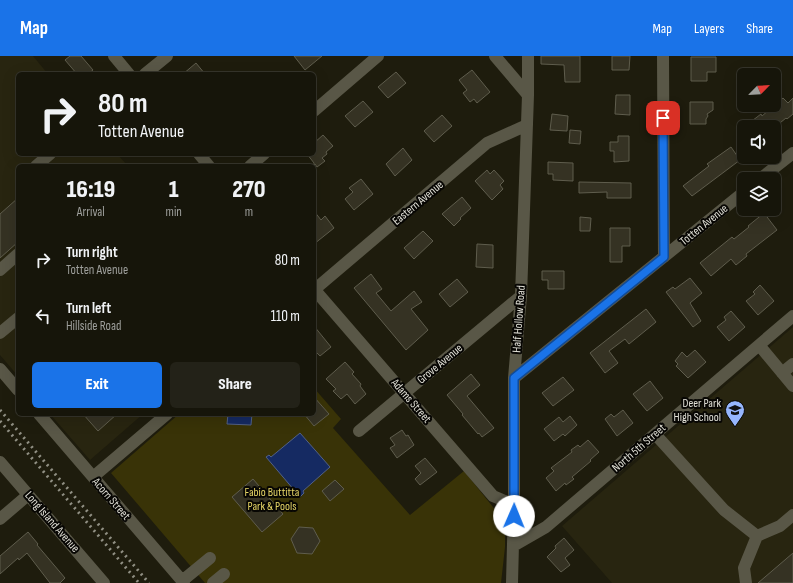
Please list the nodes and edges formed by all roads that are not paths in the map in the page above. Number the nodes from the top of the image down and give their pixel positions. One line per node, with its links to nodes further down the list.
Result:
1 (114, 56): 7 (street)
2 (167, 56): 8 (street)
3 (378, 56): 10 (street)
4 (495, 56): 9 (street)
5 (528, 56): 9 (street, Half Hollow Road)
6 (663, 56): 22 (street)
7 (127, 72)
8 (148, 72)
9 (528, 95): 11 (street, Half Hollow Road)
10 (316, 109)
11 (527, 125): 24 (street, Eastern Avenue); 26 (street, Half Hollow Road)
12 (793, 153): 19 (street)
13 (48, 156): 16 (street)
14 (201, 156): 17 (street)
15 (262, 156): 18 (street)
16 (38, 164)
17 (207, 164)
18 (252, 164)
19 (769, 172)
20 (737, 198): 22 (street, Totten Avenue)
21 (16, 256): 23 (street)
22 (664, 257): 34 (street, Totten Avenue)
23 (0, 270)
24 (316, 287)
25 (316, 291): 37 (street, Adams Street)
26 (521, 296): 34 (street, Half Hollow Road); 37 (street, Grove Avenue)
27 (793, 316): 30 (street, North 5th Street)
28 (16, 320): 29 (street)
29 (0, 333)
30 (759, 345): 33 (street); 41 (street, North 5th Street)
31 (793, 364): 33 (street)
32 (0, 369): 36 (street)
33 (782, 373): 35 (street)
34 (514, 378): 45 (street, Half Hollow Road)
35 (793, 386)
36 (16, 388)
37 (404, 394): 40 (street, Grove Avenue); 45 (street, Adams Street)
38 (41, 416): 43 (street, Acorn Street)
39 (154, 418): 43 (street)
40 (359, 431)
41 (655, 434): 48 (street); 49 (street, North 5th Street)
42 (0, 462): 44 (street, Long Island Avenue)
43 (93, 477): 52 (street, Acorn Street)
44 (28, 495): 47 (street); 53 (street, Long Island Avenue)
45 (514, 505): 49 (street, Half Hollow Road)
46 (793, 515): 48 (street)
47 (0, 519)
48 (757, 536): 56 (street)
49 (515, 544): 55 (street, Half Hollow Road)
50 (210, 558): 52 (street)
51 (224, 574): 54 (street)
52 (183, 582)
53 (104, 583)
54 (213, 583)
55 (512, 583)
56 (746, 583)

